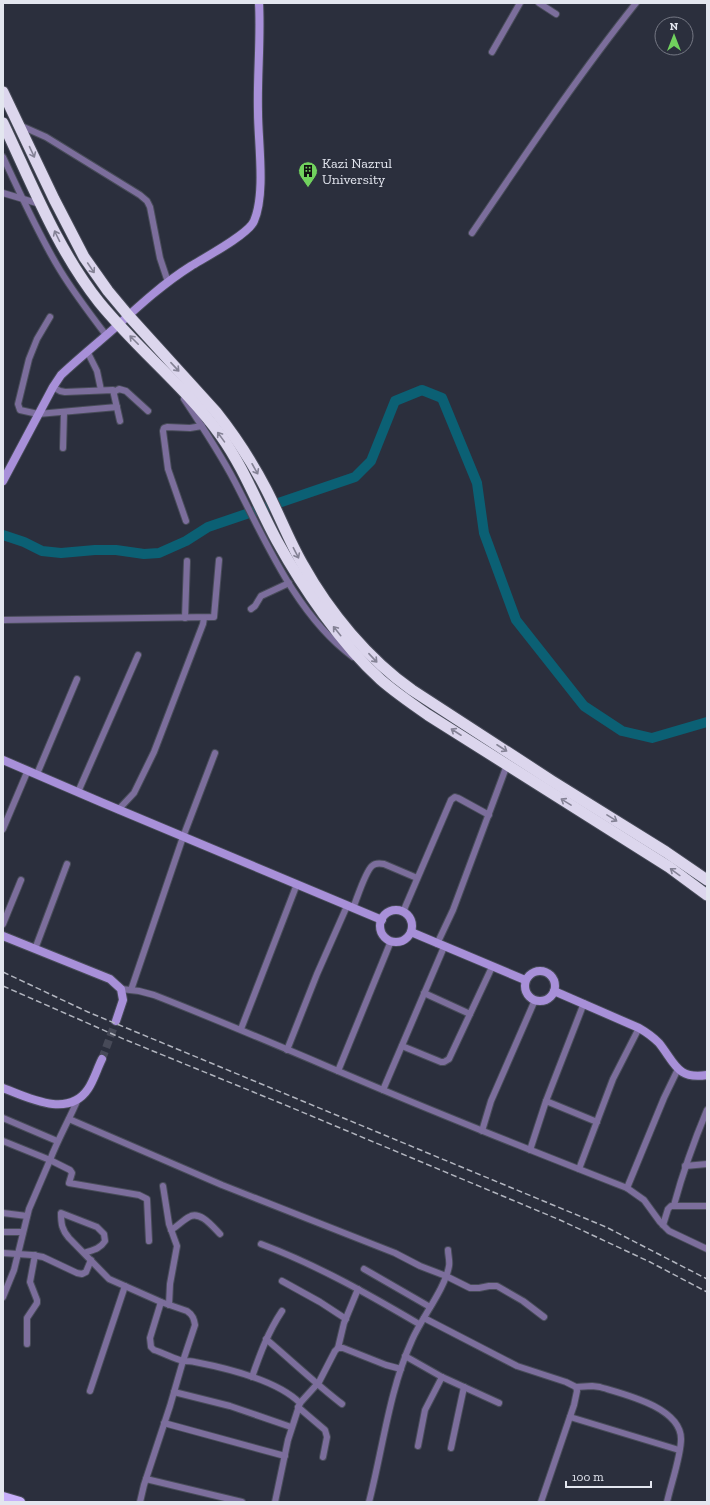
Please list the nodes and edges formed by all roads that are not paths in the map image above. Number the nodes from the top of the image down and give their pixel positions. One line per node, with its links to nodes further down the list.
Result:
1 (259, 3): 15 (street)
2 (520, 3): 6 (street)
3 (539, 3): 5 (street)
4 (636, 3): 14 (street)
5 (556, 14)
6 (492, 52)
7 (3, 92): 9 (highway)
8 (3, 123): 13 (highway)
9 (19, 125): 15 (street); 16 (highway, one-way to 16)
10 (3, 157): 12 (street)
11 (3, 193): 12 (street)
12 (24, 199): 13 (street); 19 (street)
13 (42, 204): 18 (highway, one-way to 13)
14 (472, 233)
15 (168, 282): 16 (street)
16 (128, 315): 18 (street); 58 (highway, one-way to 58)
17 (50, 317): 28 (street)
18 (118, 325): 19 (street); 21 (highway, one-way to 18)
19 (106, 335): 20 (street)
20 (87, 352): 22 (street); 23 (street)
21 (173, 382): 30 (street); 33 (highway, one-way to 21)
22 (53, 386): 23 (street); 28 (street)
23 (101, 390): 24 (street)
24 (114, 392): 25 (street); 26 (street)
25 (117, 407): 27 (street); 29 (street)
26 (148, 411)
27 (64, 412): 28 (street); 31 (street)
28 (38, 414): 32 (street)
29 (120, 421)
30 (202, 426): 33 (street); 34 (street)
31 (63, 448)
32 (3, 482)
33 (248, 497): 37 (street); 43 (highway, one-way to 33)
34 (186, 521)
35 (219, 560): 40 (street)
36 (187, 561): 39 (street)
37 (289, 583): 38 (street); 43 (street)
38 (251, 609)
39 (184, 618): 40 (street); 41 (street)
40 (204, 618): 51 (street)
41 (3, 620)
42 (138, 655): 50 (street)
43 (372, 671): 47 (highway, one-way to 43)
44 (77, 679): 49 (street)
45 (215, 753): 54 (street)
46 (3, 760): 48 (street)
47 (507, 765): 52 (street); 60 (highway, one-way to 47)
48 (28, 770): 49 (street); 53 (street)
49 (37, 774): 50 (street)
50 (78, 792): 51 (street)
51 (118, 810): 54 (street)
52 (489, 815): 56 (street); 68 (street)
53 (3, 829)
54 (184, 837): 59 (street); 73 (street)
55 (67, 864): 69 (street)
56 (417, 878): 61 (street); 62 (street)
57 (21, 880): 64 (street)
58 (707, 880)
59 (297, 884): 61 (street); 81 (street)
60 (707, 895)
61 (350, 907): 63 (street); 83 (street)
62 (403, 912): 63 (street); 65 (street)
63 (382, 920): 67 (street)
64 (3, 924)
65 (411, 932): 67 (street); 68 (street)
66 (3, 936): 69 (street)
67 (391, 941): 86 (street)
68 (440, 945): 70 (street); 75 (street)
69 (35, 949): 72 (street)
70 (492, 966): 71 (street); 78 (street)
71 (525, 980): 74 (street); 76 (street)
72 (122, 989): 73 (street); 79 (street)
73 (130, 990): 81 (street)
74 (554, 991): 76 (street); 77 (street)
75 (424, 993): 78 (street); 82 (street)
76 (535, 1000): 96 (street)
77 (584, 1003): 80 (street); 91 (street)
78 (470, 1014): 82 (street)
79 (116, 1021)
80 (639, 1028): 85 (street); 95 (street)
81 (241, 1029): 83 (street)
82 (402, 1046): 89 (street)
83 (288, 1050): 86 (street)
84 (102, 1059): 90 (street)
85 (678, 1069): 87 (street); 105 (street)
86 (338, 1071): 89 (street)
87 (707, 1075)
88 (3, 1088): 90 (street)
89 (384, 1090): 96 (street)
90 (78, 1099): 94 (street)
91 (546, 1101): 95 (street); 99 (street)
92 (707, 1110): 102 (street)
93 (3, 1118): 98 (street)
94 (69, 1119): 98 (street); 125 (street)
95 (596, 1122): 103 (street)
96 (482, 1131): 99 (street)
97 (3, 1141): 100 (street)
98 (57, 1141): 100 (street)
99 (530, 1150): 103 (street)
100 (50, 1160): 109 (street); 115 (street)
101 (707, 1164): 102 (street)
102 (686, 1166): 106 (street)
103 (579, 1169): 105 (street)
104 (163, 1186): 111 (street)
105 (627, 1188): 110 (street)
106 (674, 1205): 107 (street); 110 (street)
107 (707, 1206)
108 (3, 1213): 109 (street)
109 (27, 1216): 113 (street)
110 (663, 1225): 117 (street)
111 (171, 1230): 114 (street); 131 (street)
112 (3, 1232): 113 (street)
113 (23, 1232): 121 (street)
114 (220, 1234)
115 (149, 1241)
116 (261, 1244): 128 (street)
117 (707, 1249)
118 (448, 1250): 125 (street)
119 (3, 1253): 121 (street)
120 (84, 1253): 120 (street); 123 (street)
121 (17, 1255): 122 (street); 129 (street)
122 (35, 1256): 123 (street); 139 (street)
123 (91, 1260): 127 (street)
124 (364, 1269): 132 (street)
125 (446, 1276): 132 (street); 134 (street)
126 (282, 1281): 136 (street)
127 (125, 1286): 130 (street); 149 (street)
128 (358, 1288): 136 (street); 137 (street)
129 (3, 1297)
130 (161, 1302): 131 (street); 142 (street)
131 (169, 1305): 142 (street)
132 (430, 1307): 135 (street)
133 (282, 1311): 138 (street)
134 (544, 1317)
135 (424, 1318): 137 (street); 148 (street)
136 (346, 1319): 140 (street)
137 (419, 1324): 141 (street)
138 (266, 1339): 144 (street); 146 (street)
139 (26, 1344)
140 (338, 1348): 143 (street); 146 (street)
141 (405, 1356): 143 (street); 145 (street)
142 (183, 1361): 144 (street); 150 (street)
143 (400, 1369): 168 (street)
144 (252, 1377): 153 (street)
145 (442, 1377): 147 (street); 157 (street)
146 (317, 1384): 152 (street); 153 (street)
147 (464, 1387): 151 (street); 158 (street)
148 (576, 1387): 154 (street); 159 (street)
149 (90, 1391)
150 (174, 1392): 155 (street); 156 (street)
151 (499, 1403)
152 (342, 1404)
153 (299, 1405): 156 (street); 161 (street)
154 (570, 1417): 159 (street); 169 (street)
155 (164, 1423): 160 (street); 162 (street)
156 (291, 1427): 160 (street)
157 (418, 1446)
158 (451, 1448)
159 (679, 1450): 170 (street)
160 (285, 1456): 167 (street)
161 (323, 1457)
162 (146, 1479): 165 (street); 166 (street)
163 (3, 1497): 164 (main road)
164 (20, 1502)
165 (140, 1502)
166 (242, 1502)
167 (275, 1502)
168 (369, 1502)
169 (541, 1502)
170 (667, 1502)

